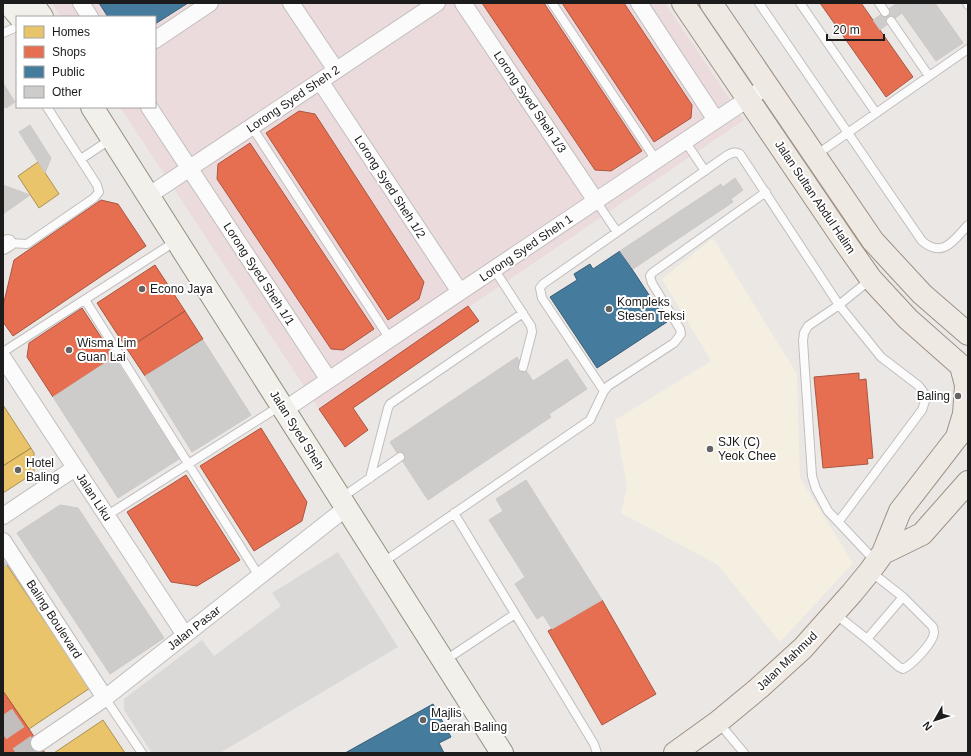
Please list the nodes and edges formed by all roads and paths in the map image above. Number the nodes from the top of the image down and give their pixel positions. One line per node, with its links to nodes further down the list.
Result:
1 (8, 3): 16 (street)
2 (32, 3): 17 (street)
3 (81, 3): 18 (street)
4 (291, 3): 24 (street)
5 (437, 3): 24 (street, Lorong Syed Sheh 2)
6 (463, 3): 45 (street, Lorong Syed Sheh 1/3)
7 (552, 3): 40 (lane)
8 (639, 3): 33 (street)
9 (684, 3): 28 (main road, Jalan Sultan Abdul Halim)
10 (711, 3): 27 (main road, Jalan Sultan Abdul Halim)
11 (759, 3): 35 (lane)
12 (800, 3): 32 (lane)
13 (879, 3): 15 (lane)
14 (206, 4): 22 (street)
15 (885, 12)
16 (19, 16)
17 (41, 16)
18 (89, 16)
19 (891, 21): 25 (lane)
20 (16, 27): 21 (lane)
21 (3, 33)
22 (156, 39)
23 (968, 49): 25 (lane)
24 (336, 70): 26 (street, Lorong Syed Sheh 2)
25 (929, 76): 32 (lane)
26 (320, 81): 34 (street, Lorong Syed Sheh 2); 52 (street, Lorong Syed Sheh 1/2)
27 (767, 86): 28 (street, Lorong Syed Sheh 1); 38 (main road, Jalan Sultan Abdul Halim)
28 (748, 99): 33 (street, Lorong Syed Sheh 1); 51 (main road, Jalan Sultan Abdul Halim)
29 (48, 108): 39 (lane)
30 (93, 108): 36 (street, Jalan Syed Sheh)
31 (150, 108): 41 (street, Lorong Syed Sheh 1/1)
32 (876, 113): 35 (lane)
33 (716, 120): 37 (street, Lorong Syed Sheh 1)
34 (252, 127): 41 (street, Lorong Syed Sheh 2); 57 (lane)
35 (848, 132): 38 (lane); 46 (lane)
36 (112, 138): 39 (lane); 44 (street, Jalan Syed Sheh)
37 (685, 141): 40 (street, Lorong Syed Sheh 1); 42 (lane)
38 (815, 155): 56 (main road, Jalan Sultan Abdul Halim)
39 (80, 159): 49 (lane)
40 (656, 160): 45 (street, Lorong Syed Sheh 1)
41 (190, 169): 44 (street, Lorong Syed Sheh 2); 62 (street, Lorong Syed Sheh 1/1)
42 (705, 171): 43 (lane); 47 (lane)
43 (766, 192): 54 (lane); 63 (lane)
44 (148, 196): 48 (street, Jalan Syed Sheh)
45 (596, 201): 47 (lane); 50 (street, Lorong Syed Sheh 1)
46 (968, 225)
47 (617, 232): 63 (lane)
48 (176, 240): 53 (lane); 64 (street, Jalan Syed Sheh)
49 (6, 244)
50 (494, 269): 52 (street, Lorong Syed Sheh 1); 55 (lane)
51 (871, 279): 54 (lane); 61 (main road, Jalan Sultan Abdul Halim)
52 (460, 292): 57 (street, Lorong Syed Sheh 1)
53 (85, 300): 58 (lane); 67 (lane)
54 (839, 305): 75 (lane); 75 (lane)
55 (523, 314): 60 (lane); 69 (lane)
56 (968, 334)
57 (390, 339): 62 (street, Lorong Syed Sheh 1)
58 (3, 352)
59 (3, 358): 68 (street, Jalan Liku)
60 (523, 367)
61 (964, 369): 65 (main road, Jalan Mahmud)
62 (328, 380): 64 (street, Lorong Syed Sheh 1)
63 (604, 391): 72 (lane)
64 (283, 408): 67 (lane); 71 (street, Jalan Syed Sheh)
65 (962, 430): 77 (main road, Jalan Mahmud)
66 (400, 457): 69 (lane)
67 (188, 464): 74 (lane); 79 (lane)
68 (75, 468): 73 (street); 74 (street, Jalan Liku)
69 (370, 478): 71 (lane)
70 (968, 482): 77 (main road, Jalan Mahmud)
71 (343, 503): 78 (street, Jalan Syed Sheh); 79 (street, Jalan Pasar)
72 (454, 513): 78 (lane); 82 (lane)
73 (3, 516)
74 (106, 516): 83 (street, Jalan Liku)
75 (839, 521): 77 (lane)
76 (3, 541): 86 (street, Baling Boulevard)
77 (877, 562): 80 (lane); 81 (main road, Jalan Mahmud)
78 (382, 564): 85 (street, Jalan Syed Sheh)
79 (259, 576): 83 (street, Jalan Pasar)
80 (902, 597): 84 (lane); 84 (lane)
81 (834, 613): 84 (lane); 87 (main road, Jalan Mahmud)
82 (514, 614): 85 (lane); 91 (lane)
83 (184, 635): 86 (street, Jalan Pasar)
84 (867, 639)
85 (444, 662): 90 (street, Jalan Syed Sheh)
86 (105, 698): 88 (street, Jalan Pasar); 89 (lane)
87 (718, 722): 92 (main road, Jalan Mahmud); 93 (lane)
88 (39, 743)
89 (142, 753)
90 (502, 753)
91 (597, 753)
92 (675, 753)
93 (744, 753)

